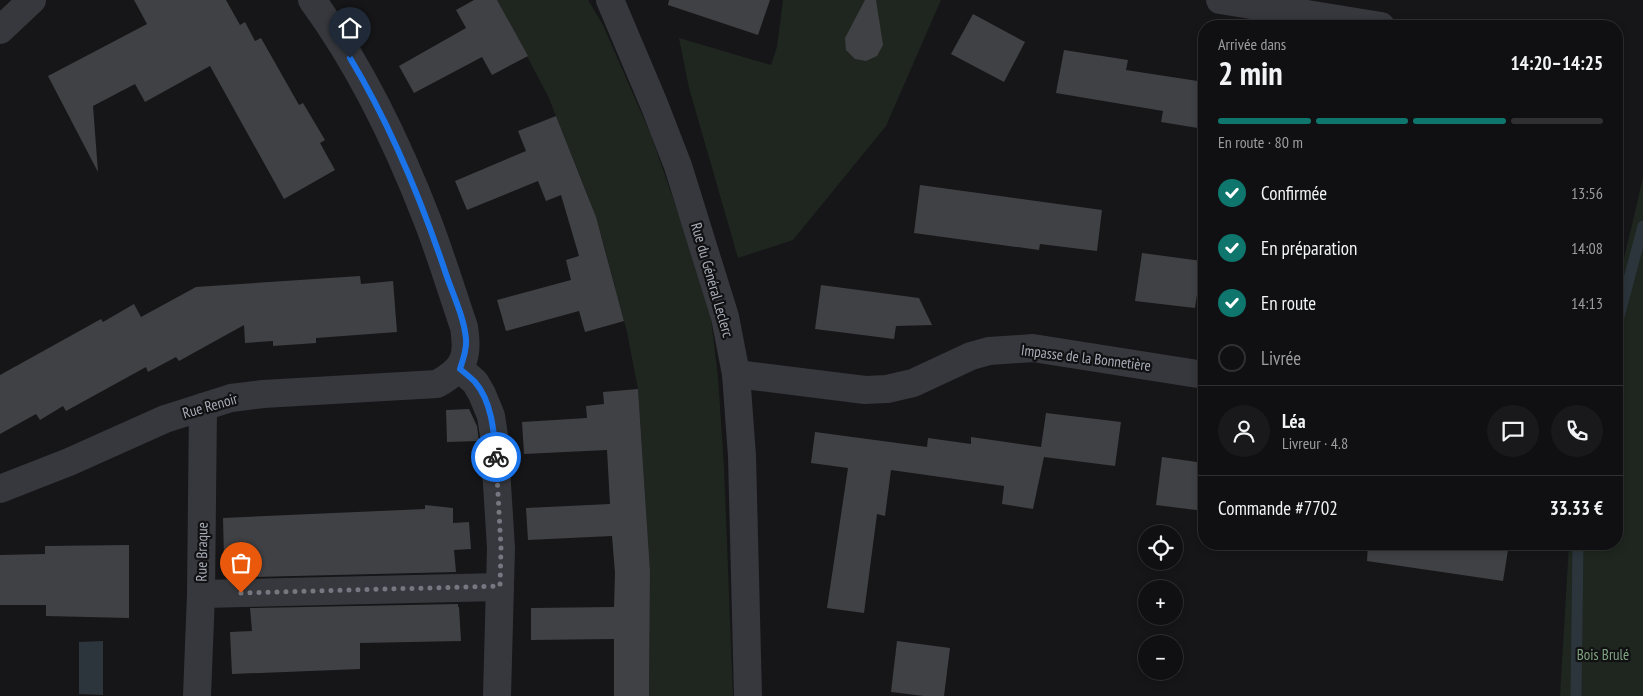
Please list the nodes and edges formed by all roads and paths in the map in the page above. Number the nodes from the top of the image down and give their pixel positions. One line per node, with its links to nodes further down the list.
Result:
1 (32, 0): 6 (street)
2 (312, 0): 7 (street)
3 (610, 0): 8 (street, Rue du Général Leclerc)
4 (1220, 0): 5 (street)
5 (1344, 20)
6 (0, 30)
7 (460, 369): 10 (street, Rue Renoir); 12 (street)
8 (736, 374): 9 (street, Impasse de la Bonnetière); 16 (street, Rue du Général Leclerc)
9 (1198, 374)
10 (203, 407): 11 (street, Rue Renoir); 13 (street, Rue Braque)
11 (0, 489)
12 (500, 586): 13 (street); 15 (street)
13 (201, 594): 14 (street, Rue Braque)
14 (197, 696)
15 (498, 696)
16 (748, 696)

